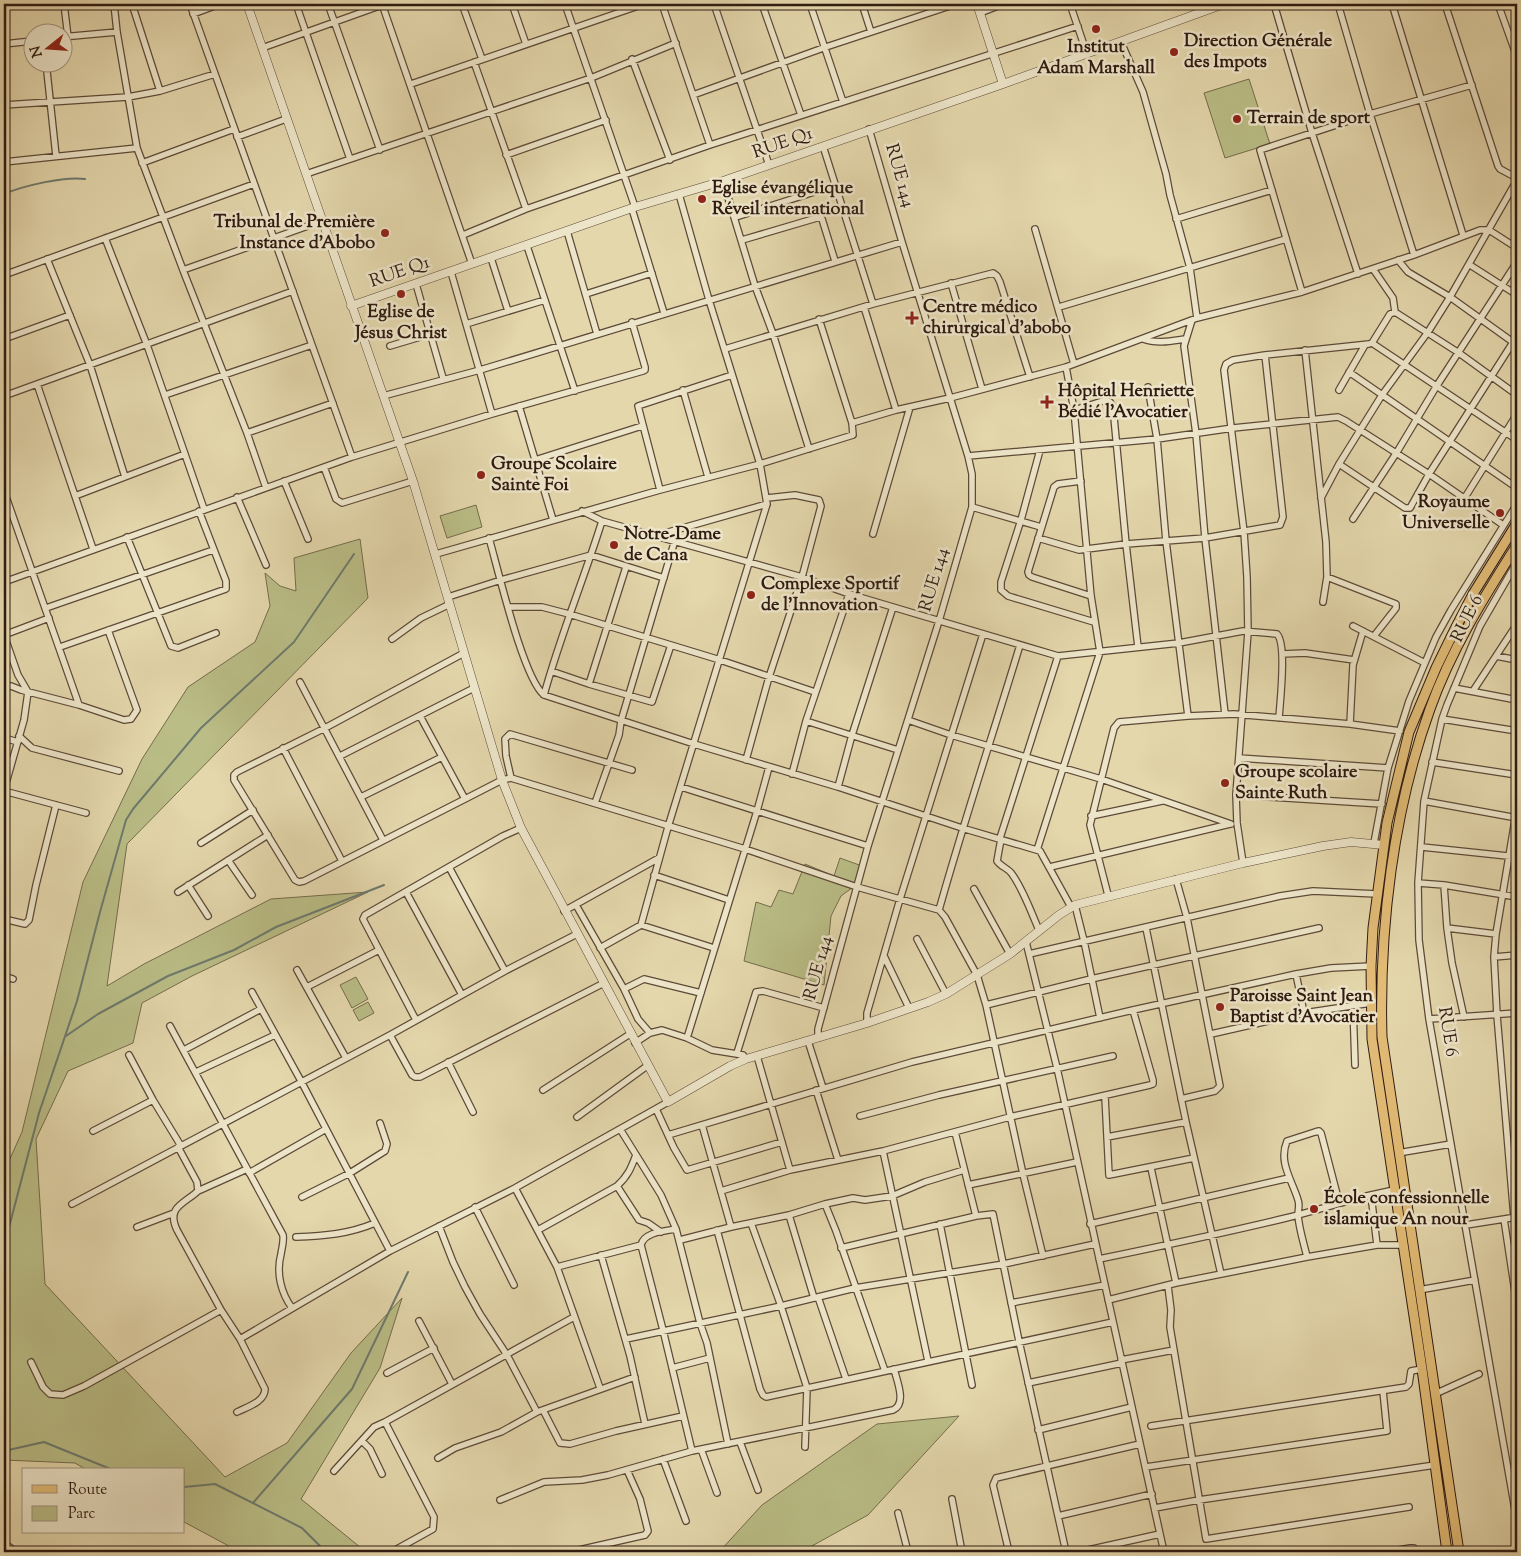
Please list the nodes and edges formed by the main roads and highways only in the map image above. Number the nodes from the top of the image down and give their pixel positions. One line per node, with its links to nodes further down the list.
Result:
1 (1517, 523): 3 (main road)
2 (1517, 545): 3 (main road)
3 (1393, 1153): 4 (main road); 5 (main road)
4 (1447, 1552)
5 (1459, 1552)

